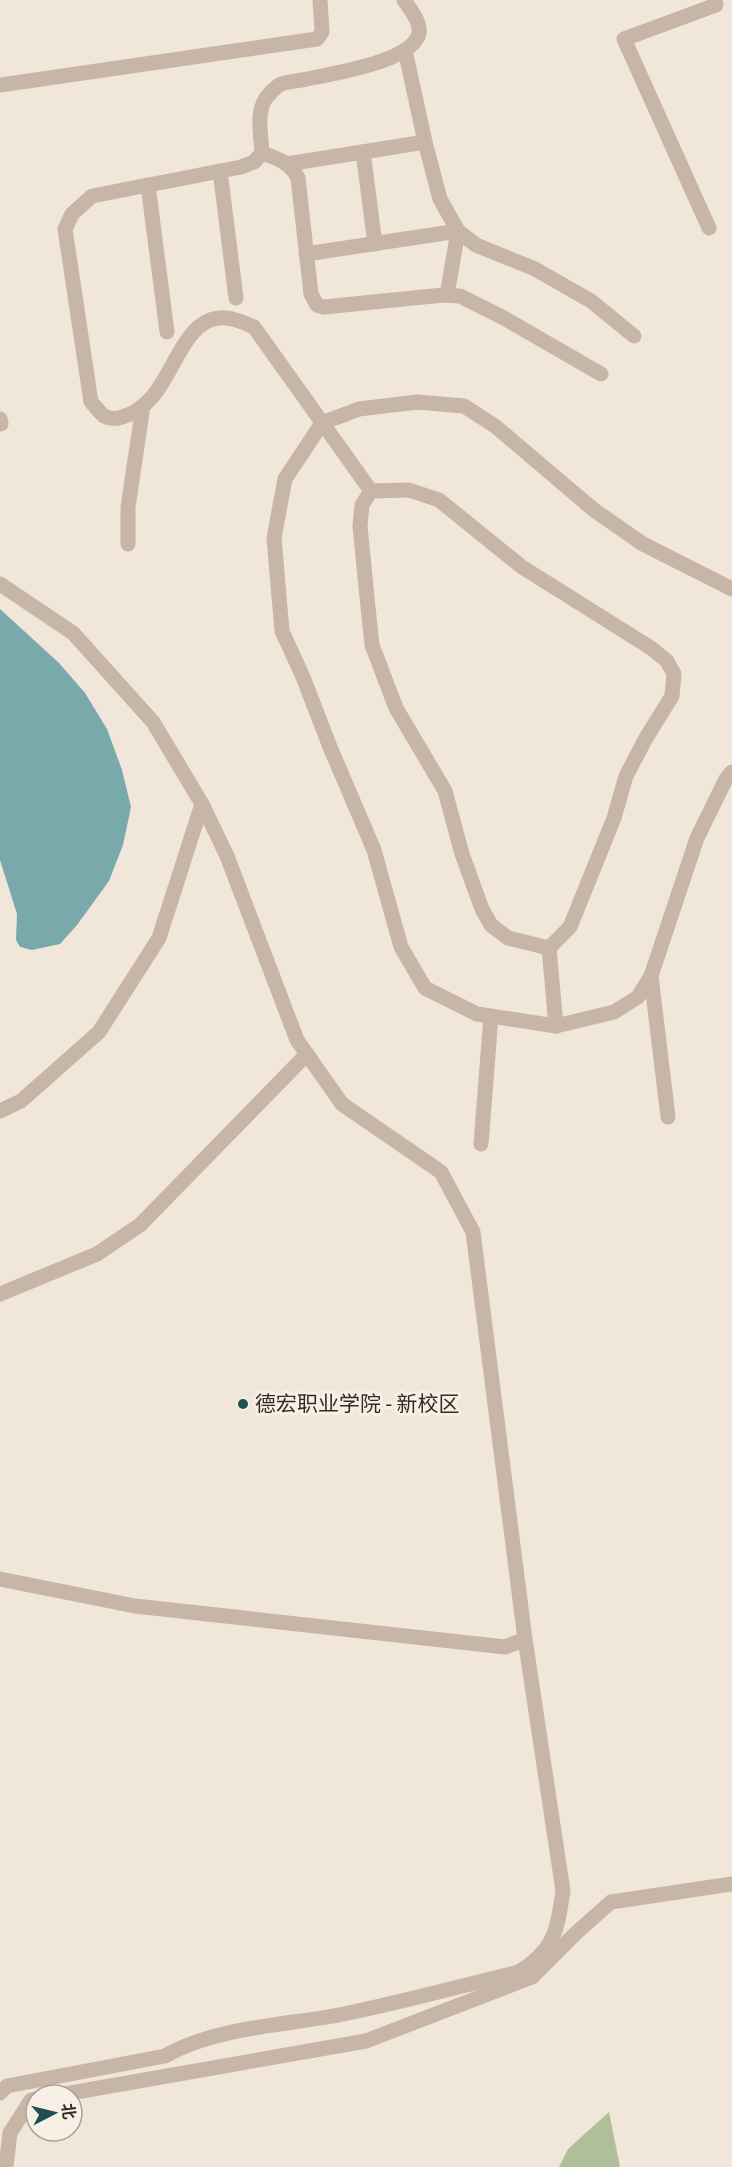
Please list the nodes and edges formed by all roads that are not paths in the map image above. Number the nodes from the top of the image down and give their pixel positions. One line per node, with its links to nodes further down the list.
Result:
1 (320, 0): 5 (street)
2 (404, 0): 4 (street)
3 (715, 0): 12 (street)
4 (405, 50): 6 (street); 8 (street)
5 (0, 85)
6 (425, 142): 7 (street); 13 (street)
7 (363, 152): 9 (street); 14 (street)
8 (262, 153): 9 (street); 10 (street)
9 (286, 164): 15 (street)
10 (220, 171): 11 (street); 17 (street)
11 (148, 185): 18 (street); 21 (street)
12 (709, 228)
13 (458, 231): 14 (street); 16 (street); 19 (street)
14 (375, 244): 15 (street)
15 (306, 254): 16 (street)
16 (447, 295): 20 (street)
17 (236, 298)
18 (167, 332)
19 (634, 336)
20 (601, 374)
21 (143, 406): 23 (street); 26 (street)
22 (0, 419): 24 (street)
23 (322, 423): 25 (street); 28 (street); 33 (street)
24 (1, 424)
25 (371, 491): 31 (street); 31 (street)
26 (128, 544)
27 (0, 584): 30 (street)
28 (732, 589)
29 (732, 772): 32 (street)
30 (202, 804): 35 (street); 36 (street)
31 (549, 948): 34 (street)
32 (651, 976): 34 (street); 37 (street)
33 (491, 1016): 34 (street); 38 (street)
34 (556, 1026)
35 (307, 1054): 39 (street); 41 (street)
36 (0, 1111)
37 (668, 1117)
38 (481, 1144)
39 (0, 1294)
40 (0, 1579): 41 (street)
41 (525, 1639): 44 (street)
42 (732, 1884): 43 (street)
43 (84, 2091)
44 (0, 2092)
45 (24, 2111): 46 (street)
46 (6, 2167)

